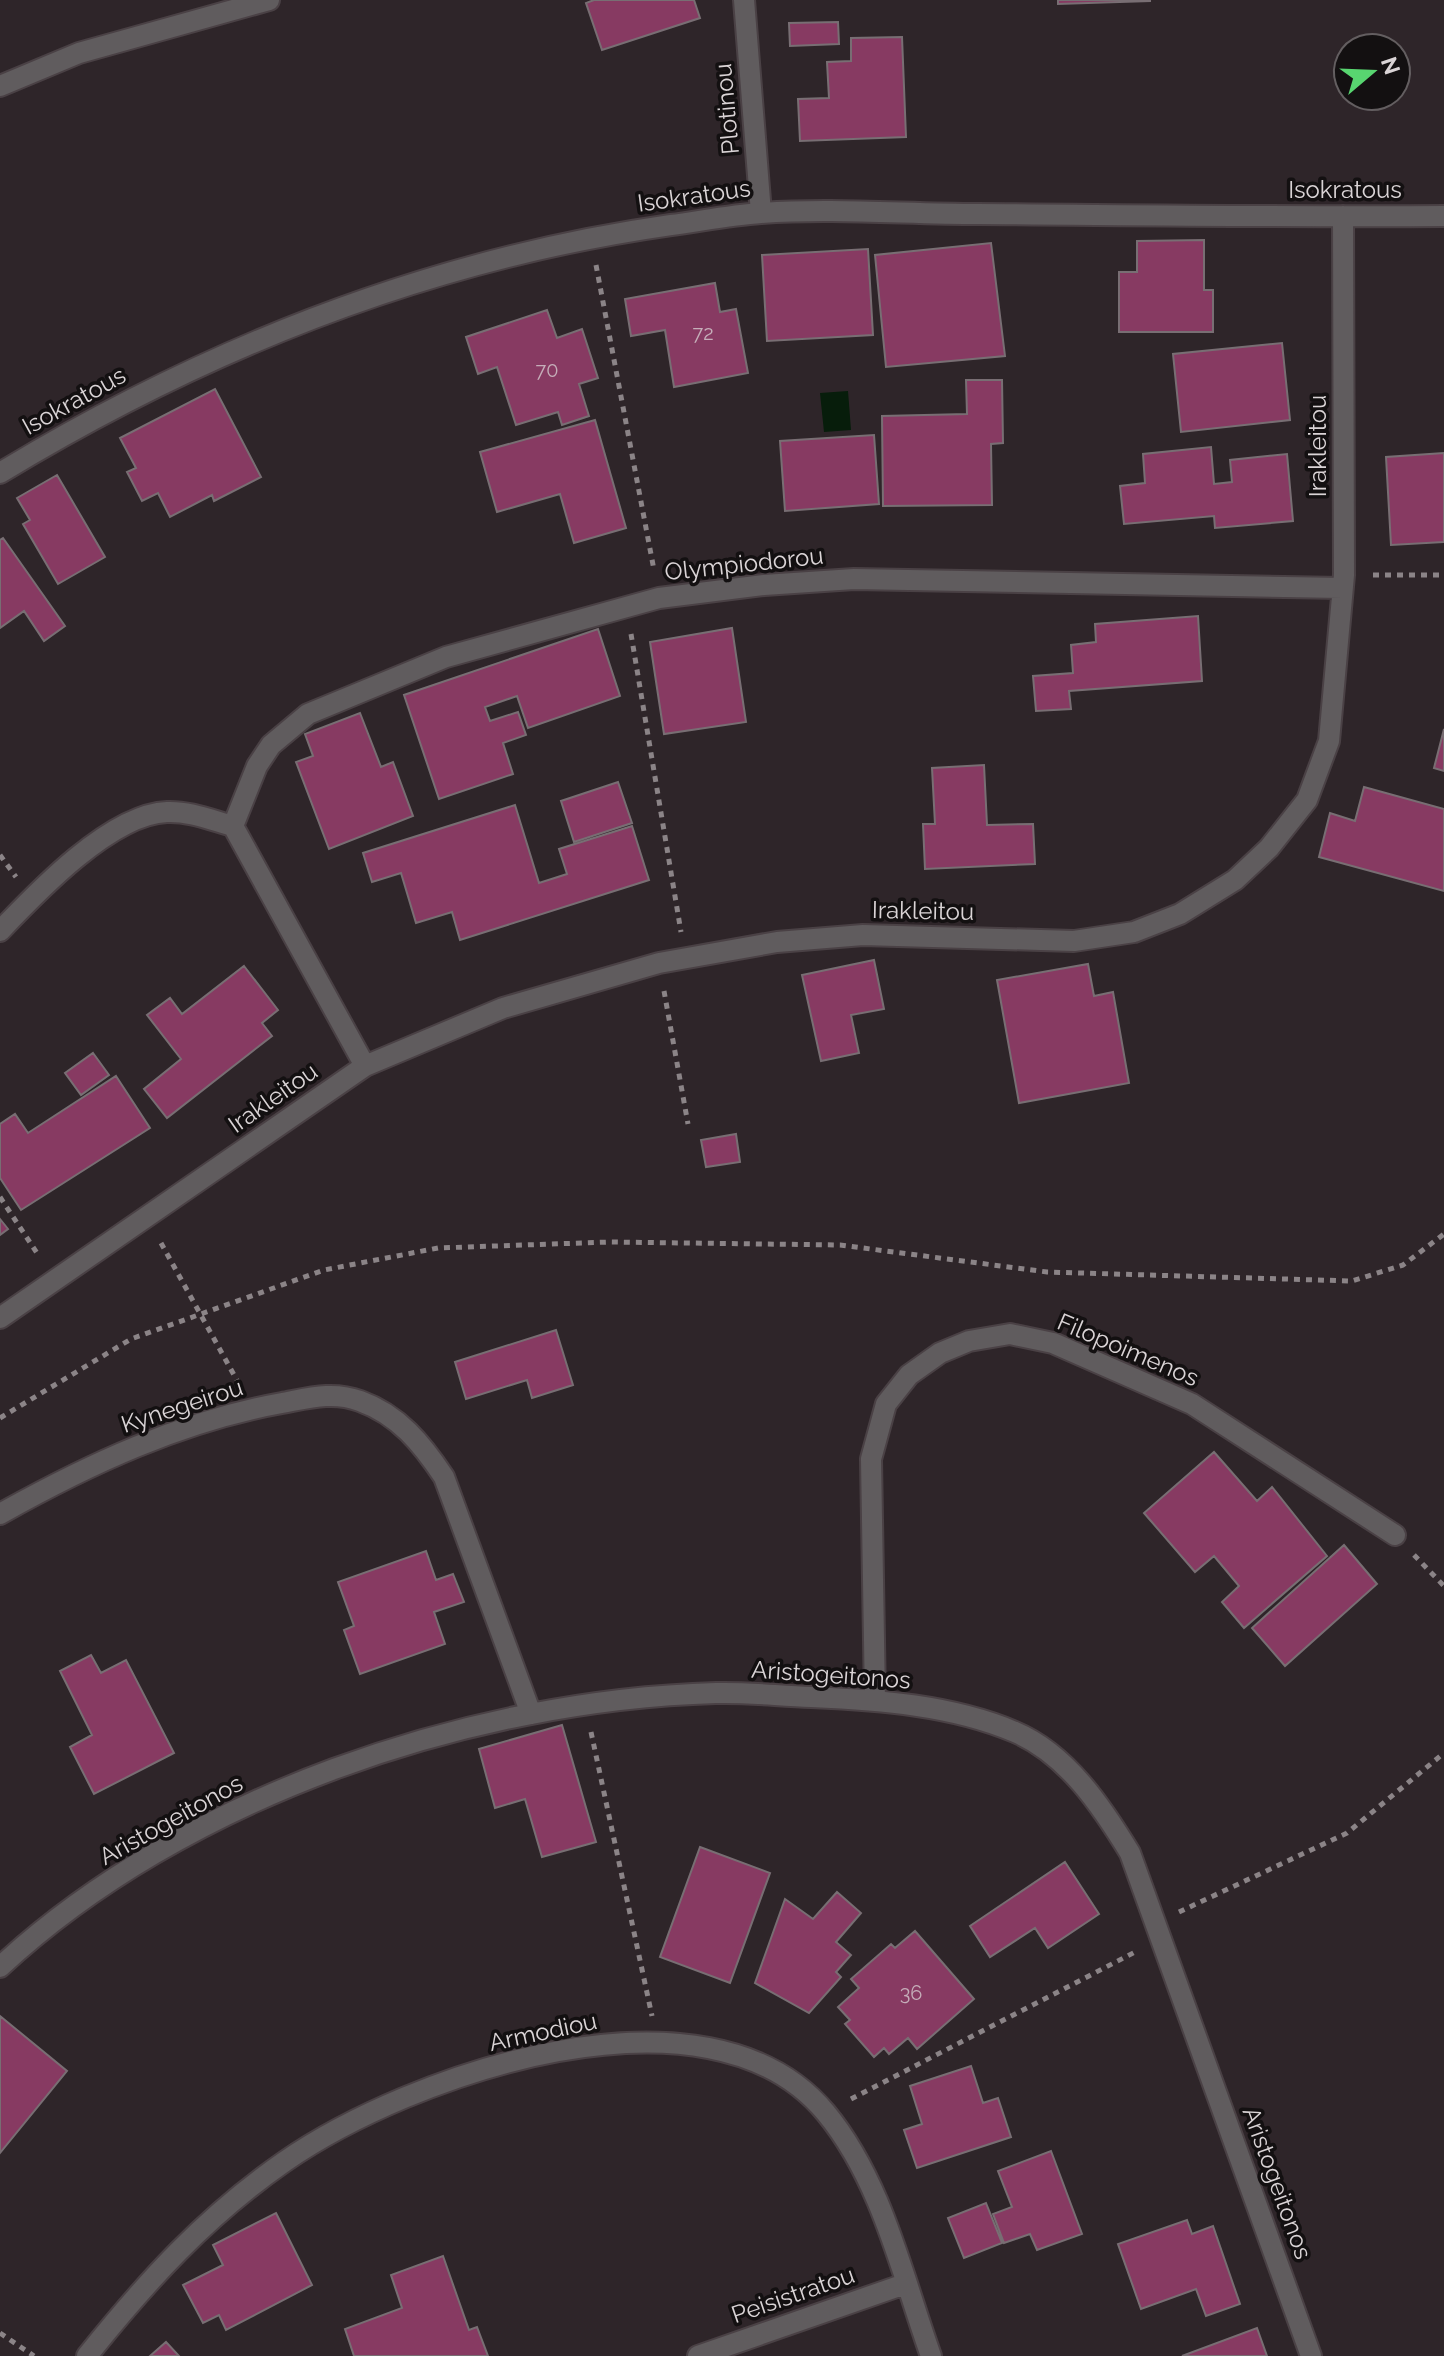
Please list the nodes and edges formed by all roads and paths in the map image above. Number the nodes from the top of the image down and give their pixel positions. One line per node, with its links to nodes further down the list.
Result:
1 (269, 0): 3 (street)
2 (744, 0): 4 (street, Plotinou)
3 (0, 86)
4 (761, 213): 5 (street, Isokratous); 7 (street, Isokratous)
5 (1343, 216): 6 (street, Isokratous); 10 (street, Irakleitou)
6 (1444, 216)
7 (591, 237): 8 (street, Isokratous); 11 (path)
8 (0, 473)
9 (1444, 575): 10 (path)
10 (1343, 581): 11 (street, Olympiodorou); 15 (street, Irakleitou)
11 (659, 598): 12 (street, Olympiodorou)
12 (627, 606): 13 (street, Olympiodorou); 15 (path)
13 (233, 826): 14 (street); 17 (street)
14 (0, 931)
15 (685, 957): 16 (street, Irakleitou)
16 (659, 963): 17 (street, Irakleitou); 18 (path)
17 (365, 1066): 20 (street, Irakleitou)
18 (688, 1124)
19 (0, 1197): 22 (path)
20 (147, 1217): 22 (street, Irakleitou); 23 (path)
21 (1444, 1234): 23 (path)
22 (55, 1280): 24 (street, Irakleitou)
23 (201, 1315): 25 (path); 26 (path)
24 (0, 1318)
25 (252, 1408): 27 (street, Kynegeirou); 32 (street, Kynegeirou)
26 (0, 1418)
27 (0, 1514)
28 (1395, 1535): 29 (path); 30 (street, Filopoimenos)
29 (1444, 1586)
30 (875, 1700): 31 (street, Aristogeitonos); 34 (street, Aristogeitonos)
31 (585, 1704): 32 (street, Aristogeitonos); 36 (path)
32 (531, 1714): 35 (street, Aristogeitonos)
33 (1444, 1753): 34 (path)
34 (1159, 1930): 37 (path); 44 (street, Aristogeitonos)
35 (0, 1967)
36 (657, 2040): 37 (street, Armodiou); 41 (street, Armodiou)
37 (826, 2112): 38 (street, Armodiou)
38 (905, 2284): 42 (street, Peisistratou); 43 (street, Armodiou)
39 (0, 2333): 40 (path)
40 (34, 2356)
41 (87, 2356)
42 (698, 2356)
43 (931, 2356)
44 (1311, 2356)

